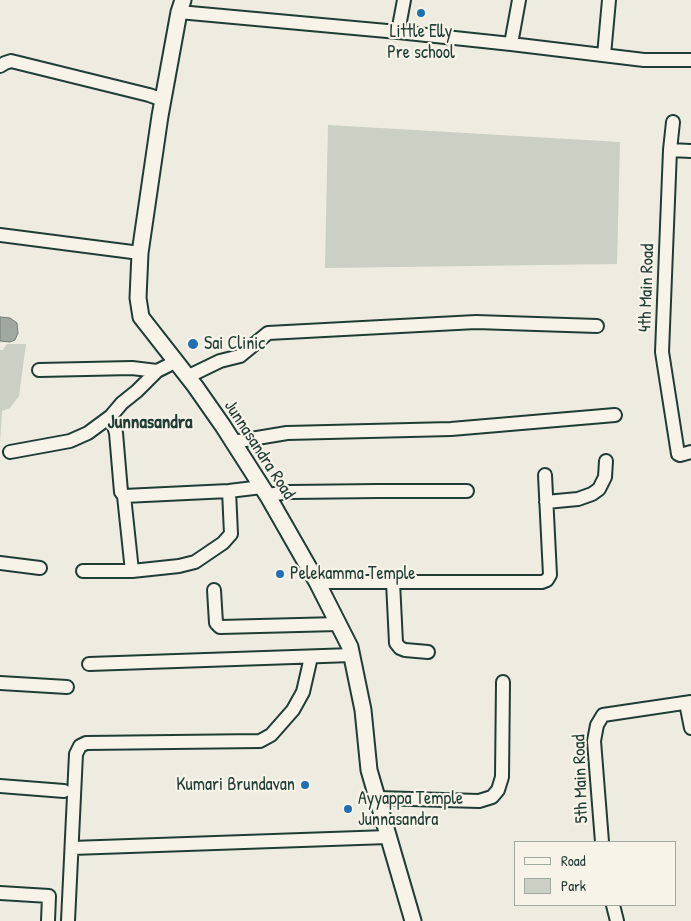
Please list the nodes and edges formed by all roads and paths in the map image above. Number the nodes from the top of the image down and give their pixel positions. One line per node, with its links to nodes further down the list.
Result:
1 (404, 0): 5 (street)
2 (519, 0): 6 (street)
3 (609, 0): 7 (street)
4 (181, 6): 5 (street); 10 (street, Junnasandra Road)
5 (398, 32): 6 (street)
6 (511, 44): 7 (street)
7 (604, 56): 8 (street)
8 (691, 60)
9 (0, 66): 10 (street)
10 (163, 100): 15 (street, Junnasandra Road)
11 (673, 122): 12 (street, 4th Main Road)
12 (670, 150): 13 (street); 25 (street, 4th Main Road)
13 (691, 151)
14 (0, 235): 15 (street)
15 (140, 252): 17 (street, Junnasandra Road)
16 (597, 326): 20 (street)
17 (175, 362): 19 (street); 20 (street, Junnasandra Road)
18 (40, 370): 19 (street)
19 (157, 371): 22 (street)
20 (187, 377): 23 (street, Junnasandra Road)
21 (615, 415): 23 (street)
22 (111, 416): 24 (street); 31 (street)
23 (233, 442): 29 (street, Junnasandra Road)
24 (10, 452)
25 (685, 454)
26 (606, 461): 32 (street)
27 (545, 475): 32 (street)
28 (229, 491): 29 (street); 31 (street); 36 (street)
29 (264, 491): 30 (street); 37 (street, Junnasandra Road)
30 (467, 491)
31 (124, 496): 36 (street)
32 (546, 502): 38 (street)
33 (0, 563): 34 (street)
34 (40, 568)
35 (83, 571): 36 (street)
36 (132, 571)
37 (317, 582): 38 (street); 40 (street, Junnasandra Road)
38 (393, 582): 41 (street)
39 (214, 590): 40 (street)
40 (338, 624): 42 (street, Junnasandra Road)
41 (428, 652)
42 (352, 655): 43 (street); 52 (street, Junnasandra Road)
43 (310, 656): 44 (street); 55 (street)
44 (89, 664)
45 (503, 682): 52 (street)
46 (0, 683): 47 (street)
47 (67, 687)
48 (688, 703): 49 (street); 54 (street, 5th Main Road)
49 (691, 728)
50 (0, 786): 51 (street)
51 (64, 791)
52 (377, 798): 53 (street, Junnasandra Road)
53 (388, 837): 55 (street); 60 (street, Junnasandra Road)
54 (602, 841)
55 (72, 848): 59 (street)
56 (0, 894): 58 (street)
57 (613, 906): 61 (street)
58 (48, 921)
59 (68, 921)
60 (413, 921)
61 (617, 921)

